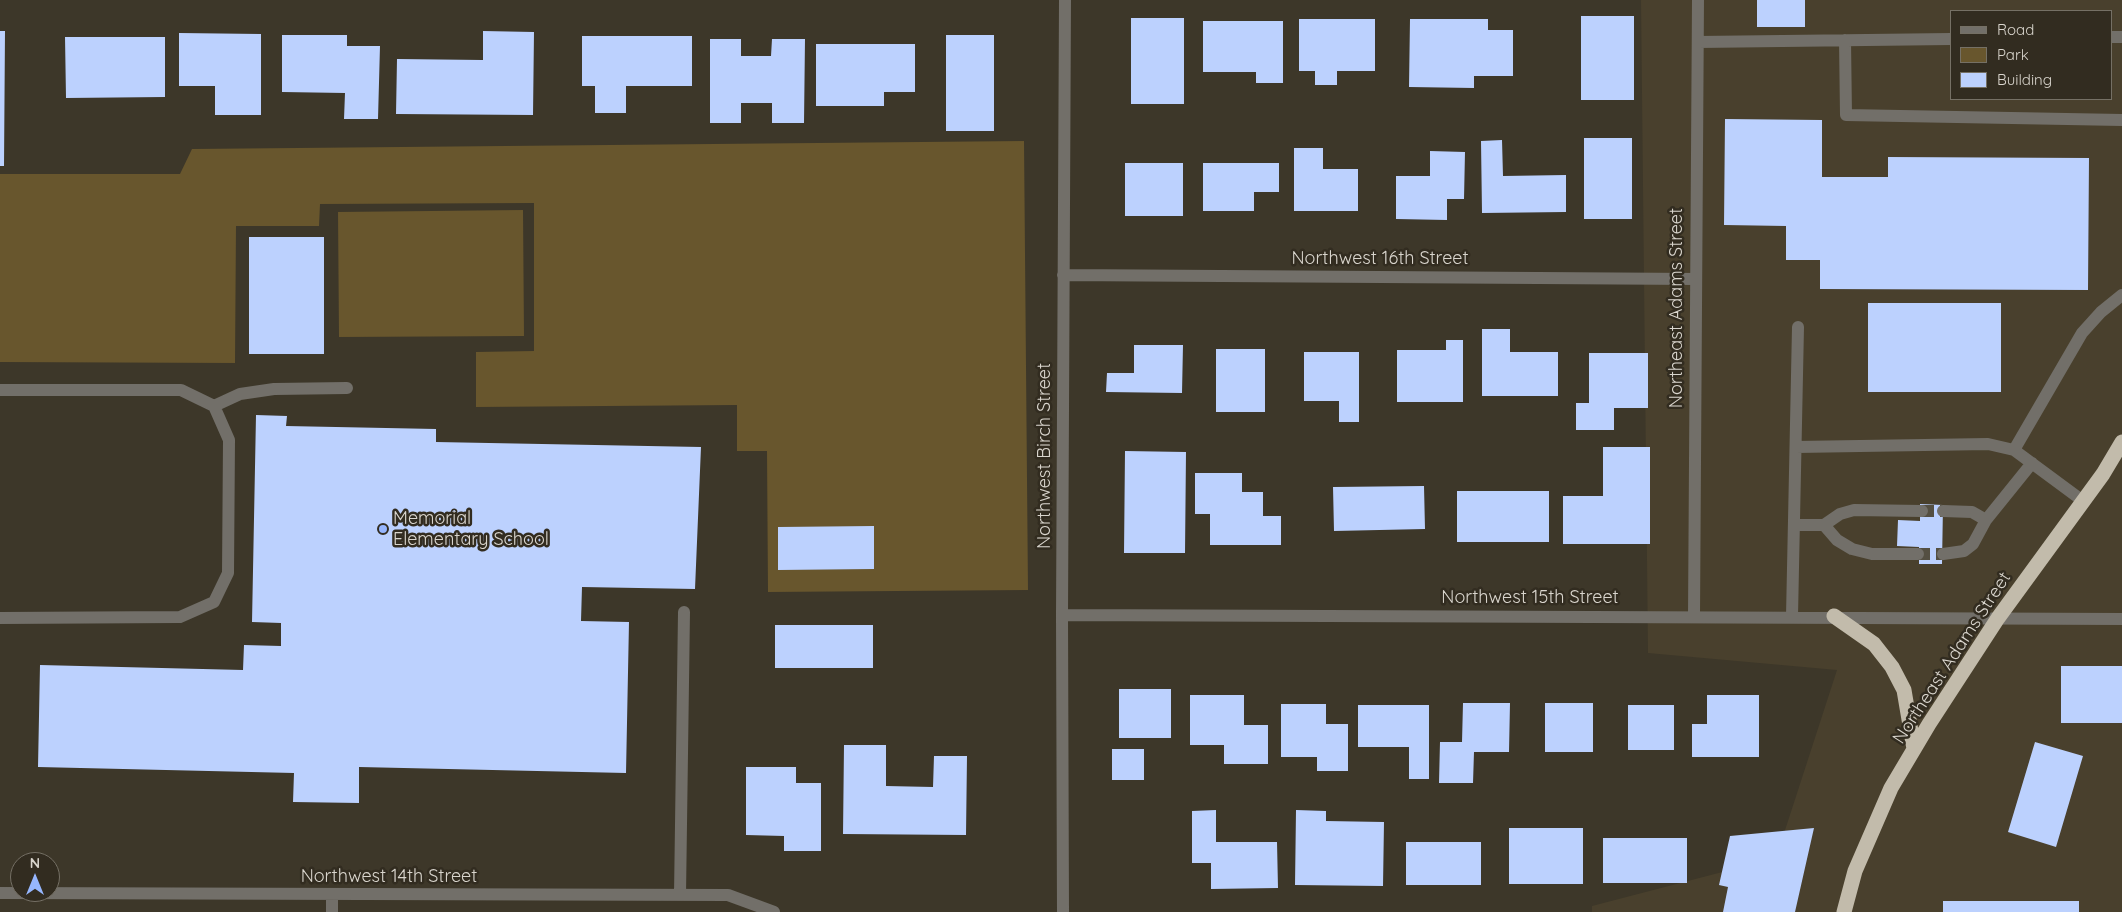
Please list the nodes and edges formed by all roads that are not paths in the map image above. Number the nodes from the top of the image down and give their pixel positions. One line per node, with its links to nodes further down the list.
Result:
1 (1064, 0): 7 (street, Northwest Birch Street)
2 (1698, 0): 5 (street, Northeast Adams Street)
3 (1950, 39): 4 (street)
4 (1845, 40): 5 (street); 6 (street)
5 (1698, 42): 8 (street, Northeast Adams Street)
6 (2122, 120)
7 (1063, 275): 8 (street, Northwest 16th Street); 27 (street, Northwest Birch Street)
8 (1696, 278): 28 (street, Northeast Adams Street)
9 (2122, 295): 16 (street)
10 (1798, 327): 15 (street)
11 (347, 388): 13 (street)
12 (0, 390): 13 (street)
13 (214, 406): 31 (street)
14 (2122, 442): 18 (highway, Northeast Adams Street)
15 (1796, 447): 16 (street); 22 (street)
16 (2014, 450): 17 (street)
17 (2032, 463): 18 (street); 21 (street)
18 (2083, 501): 32 (highway, Northeast Adams Street)
19 (1922, 511): 23 (street)
20 (1943, 511): 21 (street)
21 (1986, 520): 25 (street)
22 (1794, 525): 23 (street); 29 (street)
23 (1824, 525): 24 (street)
24 (1918, 554)
25 (1943, 554)
26 (684, 612): 37 (street)
27 (1062, 615): 28 (street, Northwest 15th Street); 40 (street, Northwest Birch Street)
28 (1694, 616): 29 (street, Northwest 15th Street)
29 (1792, 616): 30 (street, Northwest 15th Street)
30 (1834, 616): 32 (street, Northwest 15th Street); 34 (highway)
31 (0, 618)
32 (1998, 618): 33 (street, Northwest 15th Street); 34 (highway, Northeast Adams Street)
33 (2122, 619)
34 (1914, 749): 41 (highway, Northeast Adams Street)
35 (0, 892): 36 (street, Northwest 14th Street)
36 (332, 894): 37 (street, Northwest 14th Street); 38 (street)
37 (680, 895): 39 (street, Northwest 14th Street)
38 (332, 912)
39 (774, 912)
40 (1063, 912)
41 (1844, 912)

